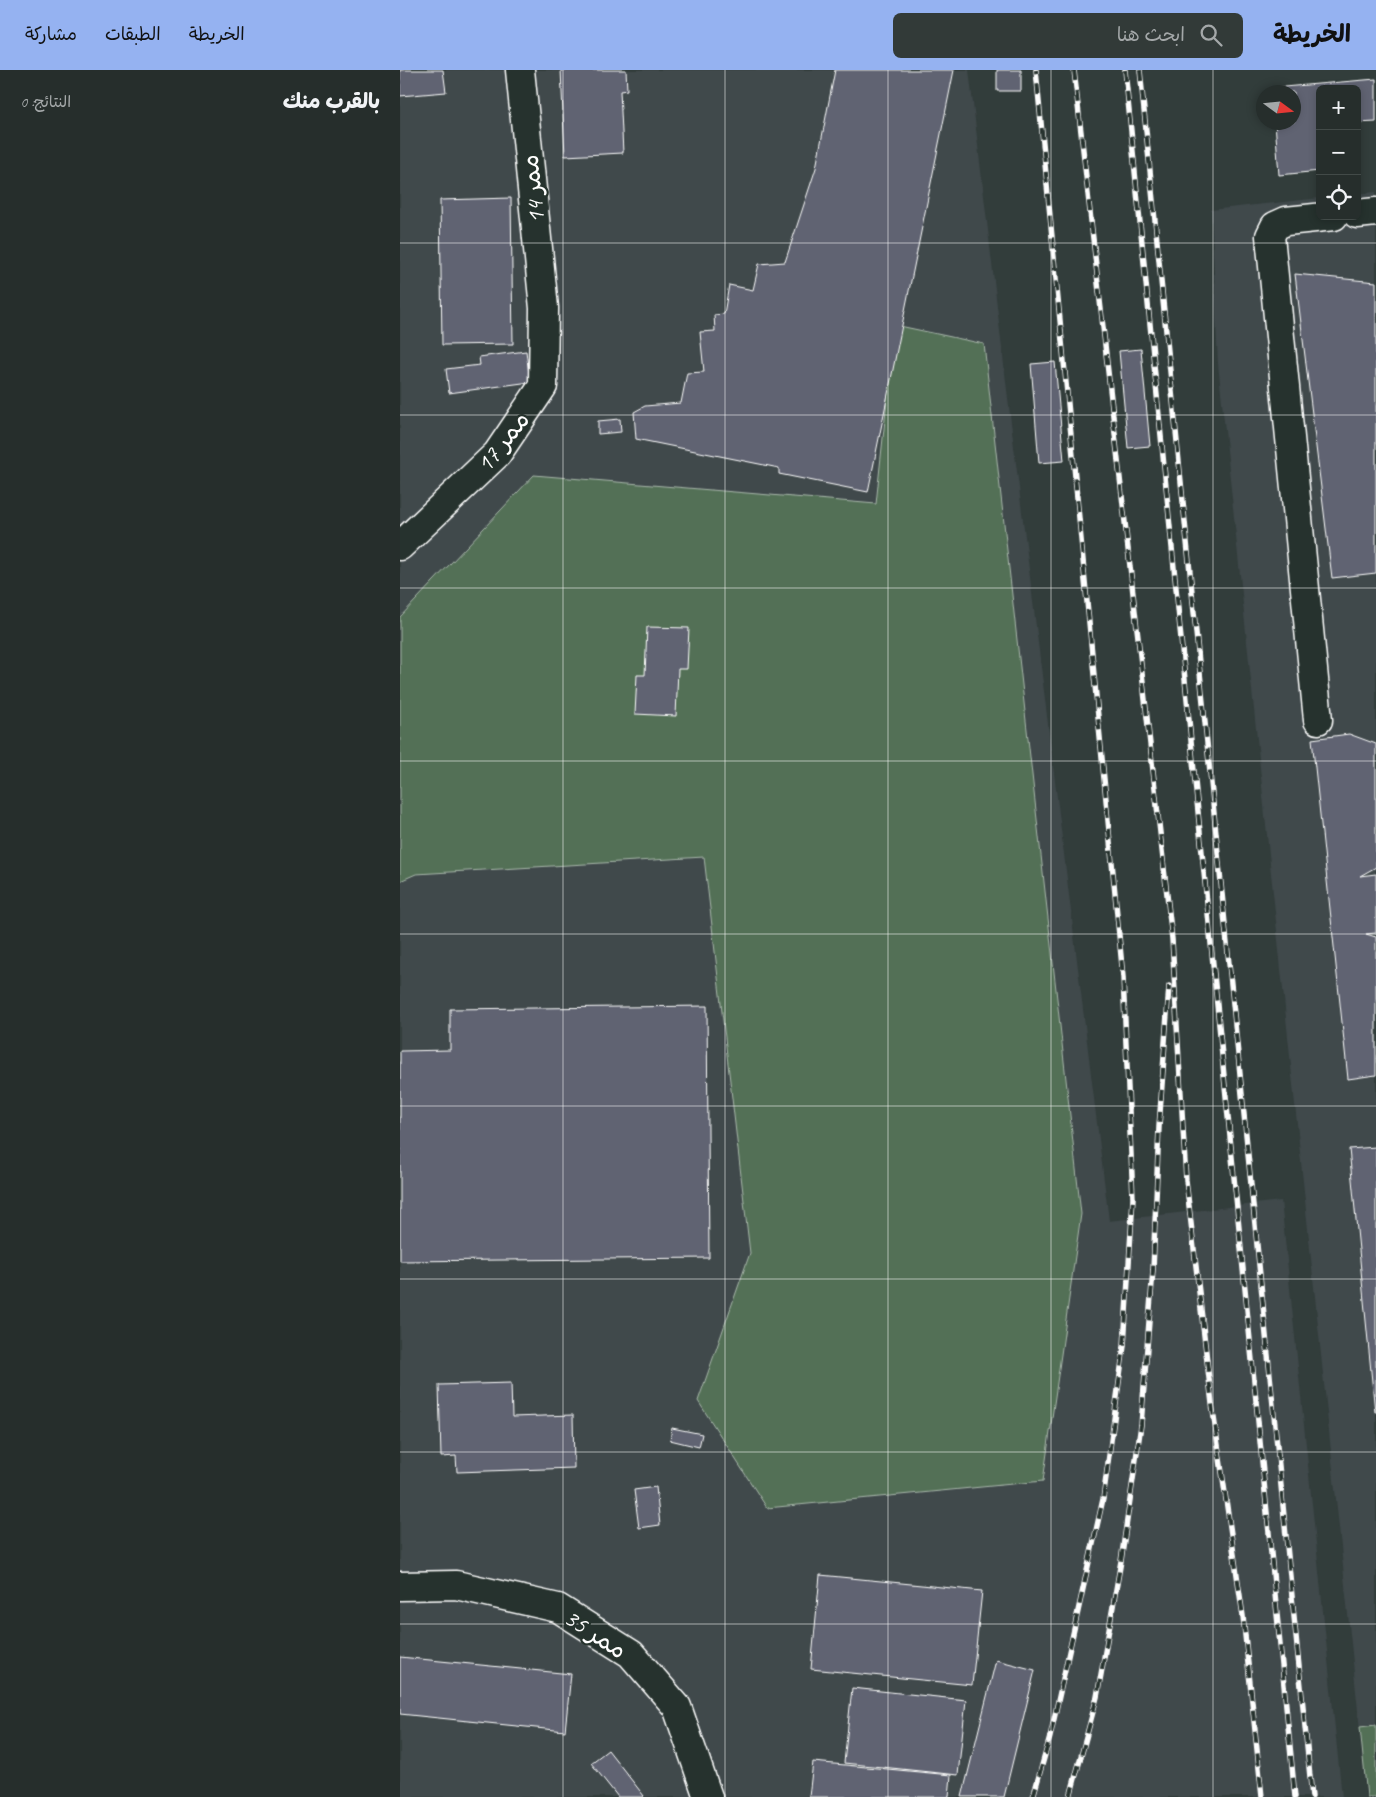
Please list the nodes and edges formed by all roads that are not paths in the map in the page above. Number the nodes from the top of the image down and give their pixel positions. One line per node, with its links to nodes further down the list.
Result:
1 (520, 70): 5 (street, ممر 14)
2 (1376, 212): 3 (street)
3 (1361, 214)
4 (1316, 218): 7 (street)
5 (544, 308): 6 (street, ممر 17)
6 (400, 546)
7 (1318, 720)
8 (400, 1586): 9 (street, ممر 35)
9 (708, 1797)

